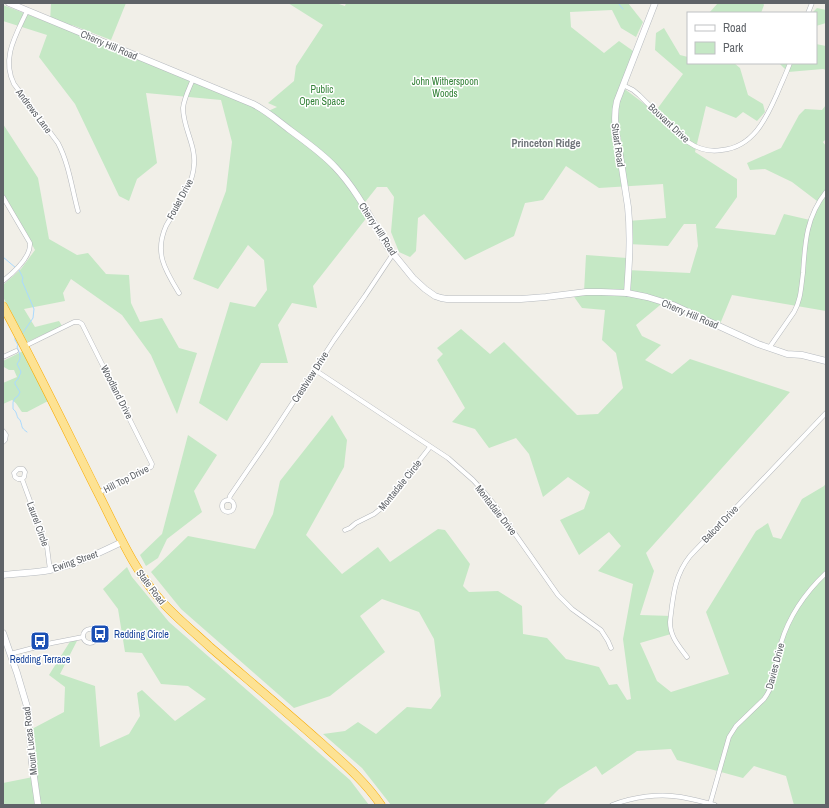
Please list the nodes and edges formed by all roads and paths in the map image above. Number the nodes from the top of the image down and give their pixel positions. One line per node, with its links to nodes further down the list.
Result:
1 (8, 3): 3 (street, Cherry Hill Road)
2 (655, 3): 6 (street, Stuart Road)
3 (27, 10): 5 (street, Cherry Hill Road); 9 (street, Andrews Lane)
4 (790, 64): 6 (street, Bouvant Drive)
5 (192, 79): 10 (street, Cherry Hill Road); 12 (street, Foulet Drive)
6 (623, 86): 13 (street, Stuart Road)
7 (826, 192): 16 (street)
8 (3, 197): 11 (street)
9 (78, 211)
10 (393, 254): 13 (street, Cherry Hill Road); 20 (street, Crestview Drive)
11 (3, 281)
12 (179, 292)
13 (627, 293): 16 (street, Cherry Hill Road)
14 (3, 306): 15 (highway, State Road)
15 (25, 346): 25 (street, Woodland Drive); 27 (highway, State Road)
16 (769, 348): 19 (street, Cherry Hill Road)
17 (16, 351): 18 (street)
18 (3, 357)
19 (826, 361)
20 (315, 370): 24 (street, Montadale Drive); 28 (street, Crestview Drive)
21 (826, 413): 38 (street, Balcort Drive)
22 (3, 431): 23 (street)
23 (3, 442)
24 (430, 447): 29 (street, Montadale Circle); 36 (street, Montadale Drive)
25 (152, 464): 27 (street, Hill Top Drive)
26 (22, 479): 31 (street, Laurel Circle)
27 (98, 493): 30 (highway, State Road)
28 (229, 500)
29 (345, 530)
30 (122, 542): 31 (street, Ewing Street); 41 (highway, State Road)
31 (50, 570): 33 (street, Ewing Street)
32 (826, 573): 39 (street, Davies Drive)
33 (3, 575)
34 (3, 633): 37 (street, Mount Lucas Road)
35 (83, 637): 37 (street)
36 (612, 648)
37 (10, 654): 40 (street, Mount Lucas Road)
38 (687, 657)
39 (710, 804): 42 (street); 43 (street)
40 (38, 805)
41 (381, 805)
42 (612, 805)
43 (715, 805)

